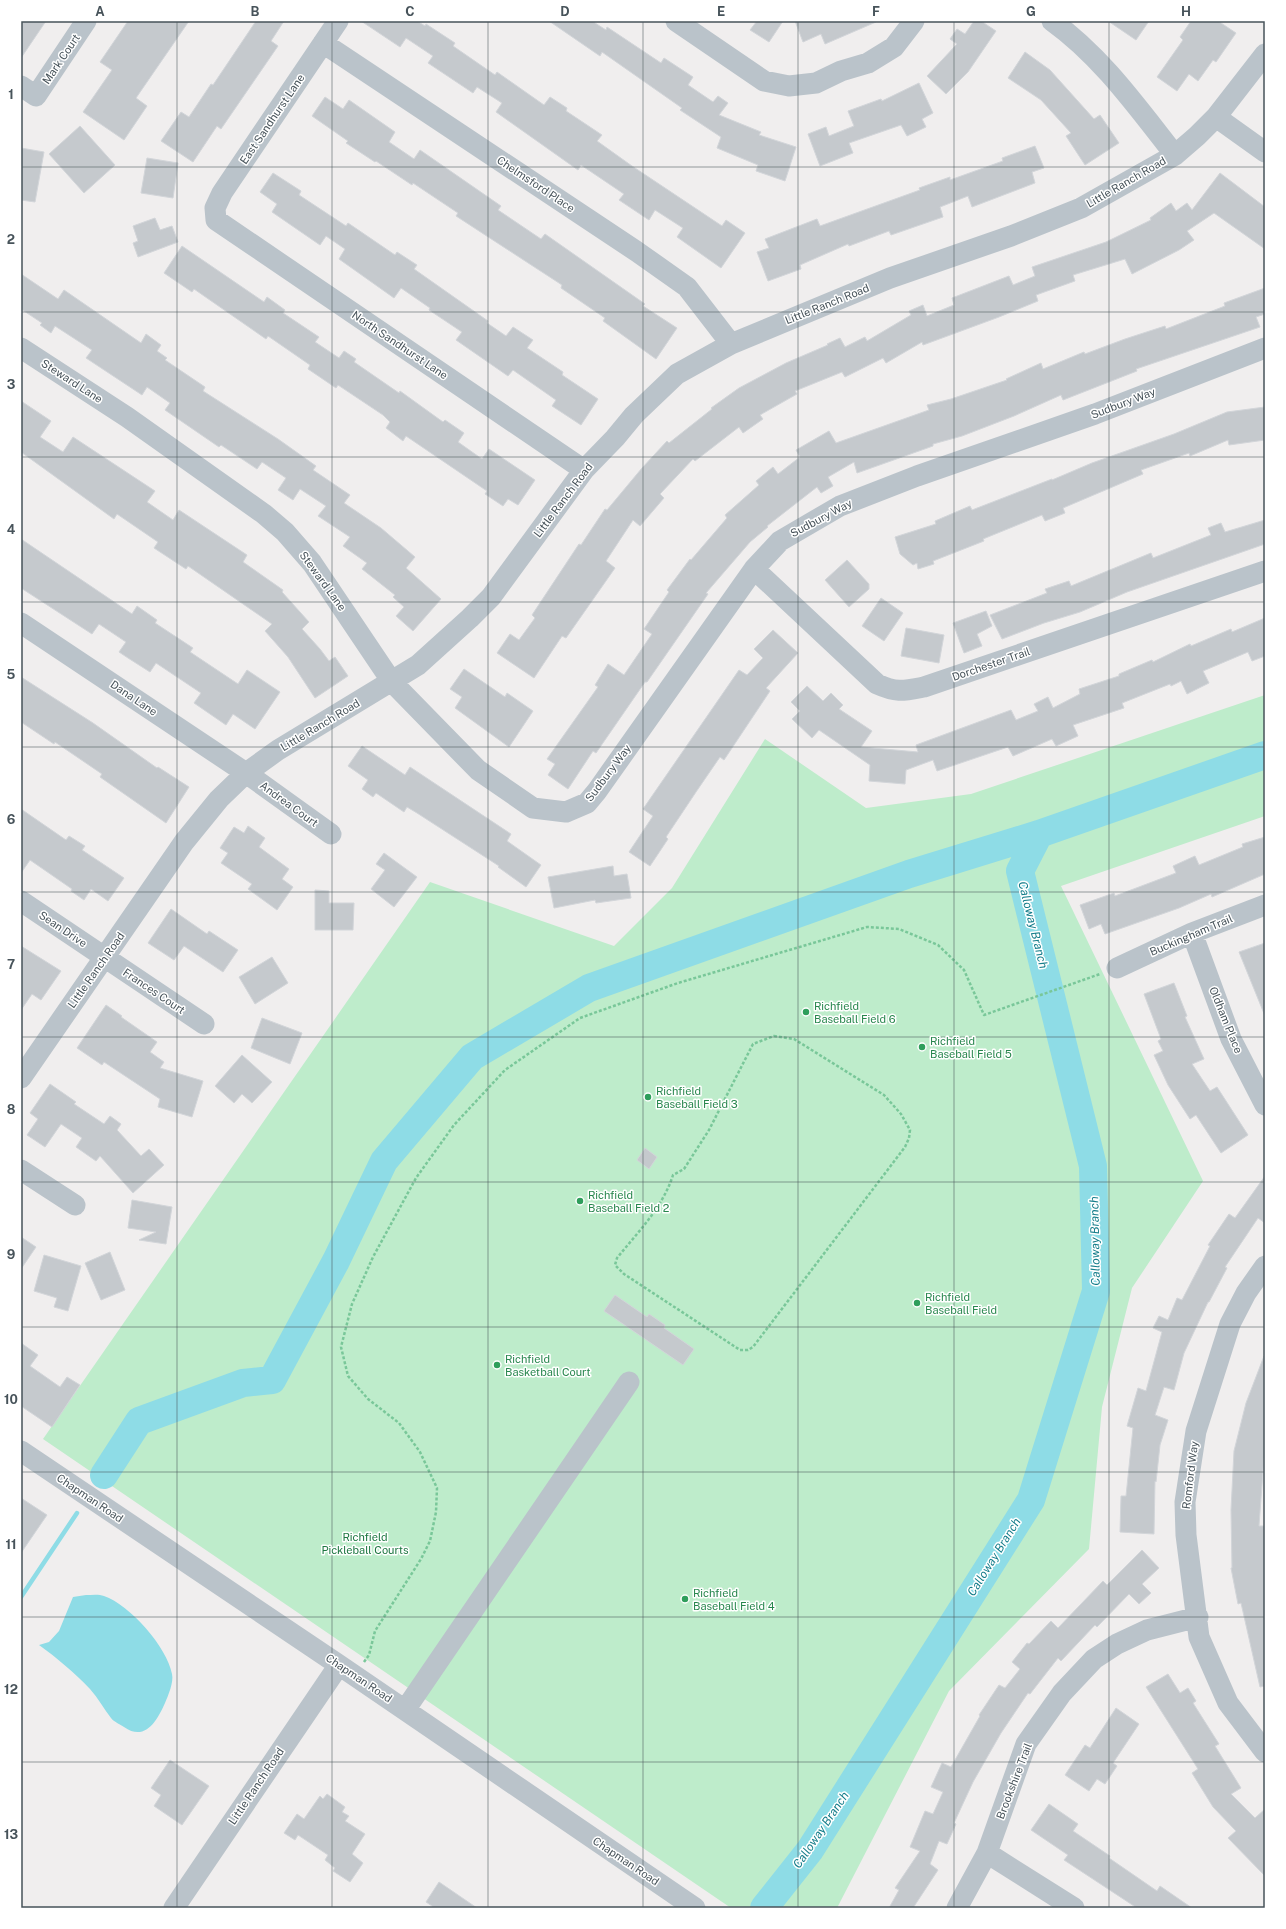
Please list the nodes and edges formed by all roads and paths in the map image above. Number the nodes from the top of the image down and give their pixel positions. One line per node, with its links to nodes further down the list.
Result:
1 (86, 21): 8 (street, Mark Court)
2 (338, 21): 6 (street, East Sandhurst Lane)
3 (676, 21): 4 (street)
4 (914, 21)
5 (1052, 21): 11 (street)
6 (323, 43): 12 (street, East Sandhurst Lane); 13 (street, Chelmsford Place)
7 (1265, 54): 9 (street, Little Ranch Road)
8 (29, 91)
9 (1216, 117): 10 (street); 11 (street, Little Ranch Road)
10 (1265, 152)
11 (1175, 155): 13 (street, Little Ranch Road)
12 (216, 220): 16 (street, North Sandhurst Lane)
13 (731, 344): 16 (street, Little Ranch Road)
14 (21, 348): 20 (street, Steward Lane)
15 (1265, 348): 17 (street, Sudbury Way)
16 (584, 470): 20 (street, Little Ranch Road)
17 (754, 569): 18 (street, Dorchester Trail); 22 (street, Sudbury Way)
18 (1265, 571)
19 (21, 624): 21 (street, Dana Lane)
20 (392, 682): 21 (street, Little Ranch Road); 22 (street, Steward Lane)
21 (246, 773): 23 (street, Andrea Court); 27 (street, Little Ranch Road)
22 (533, 808)
23 (331, 834)
24 (21, 901): 27 (street, Sean Drive)
25 (1265, 904): 26 (street, Buckingham Trail)
26 (1192, 933): 28 (street, Buckingham Trail); 32 (street, Oldham Place)
27 (105, 957): 29 (street, Frances Court); 30 (street, Little Ranch Road)
28 (1118, 968): 39 (path)
29 (204, 1024)
30 (21, 1078)
31 (884, 1095): 31 (path)
32 (1265, 1105)
33 (21, 1170): 34 (street)
34 (75, 1205)
35 (1265, 1266): 38 (street, Romford Way)
36 (629, 1382): 40 (street)
37 (21, 1451): 39 (street, Chapman Road)
38 (1198, 1617): 41 (street, Romford Way); 42 (street, Brookshire Trail)
39 (347, 1670): 40 (street, Chapman Road); 43 (street, Little Ranch Road)
40 (405, 1710): 44 (street, Chapman Road)
41 (1265, 1752)
42 (987, 1853): 45 (street, Brookshire Trail); 46 (street)
43 (174, 1908)
44 (695, 1908)
45 (956, 1908)
46 (1074, 1908)

